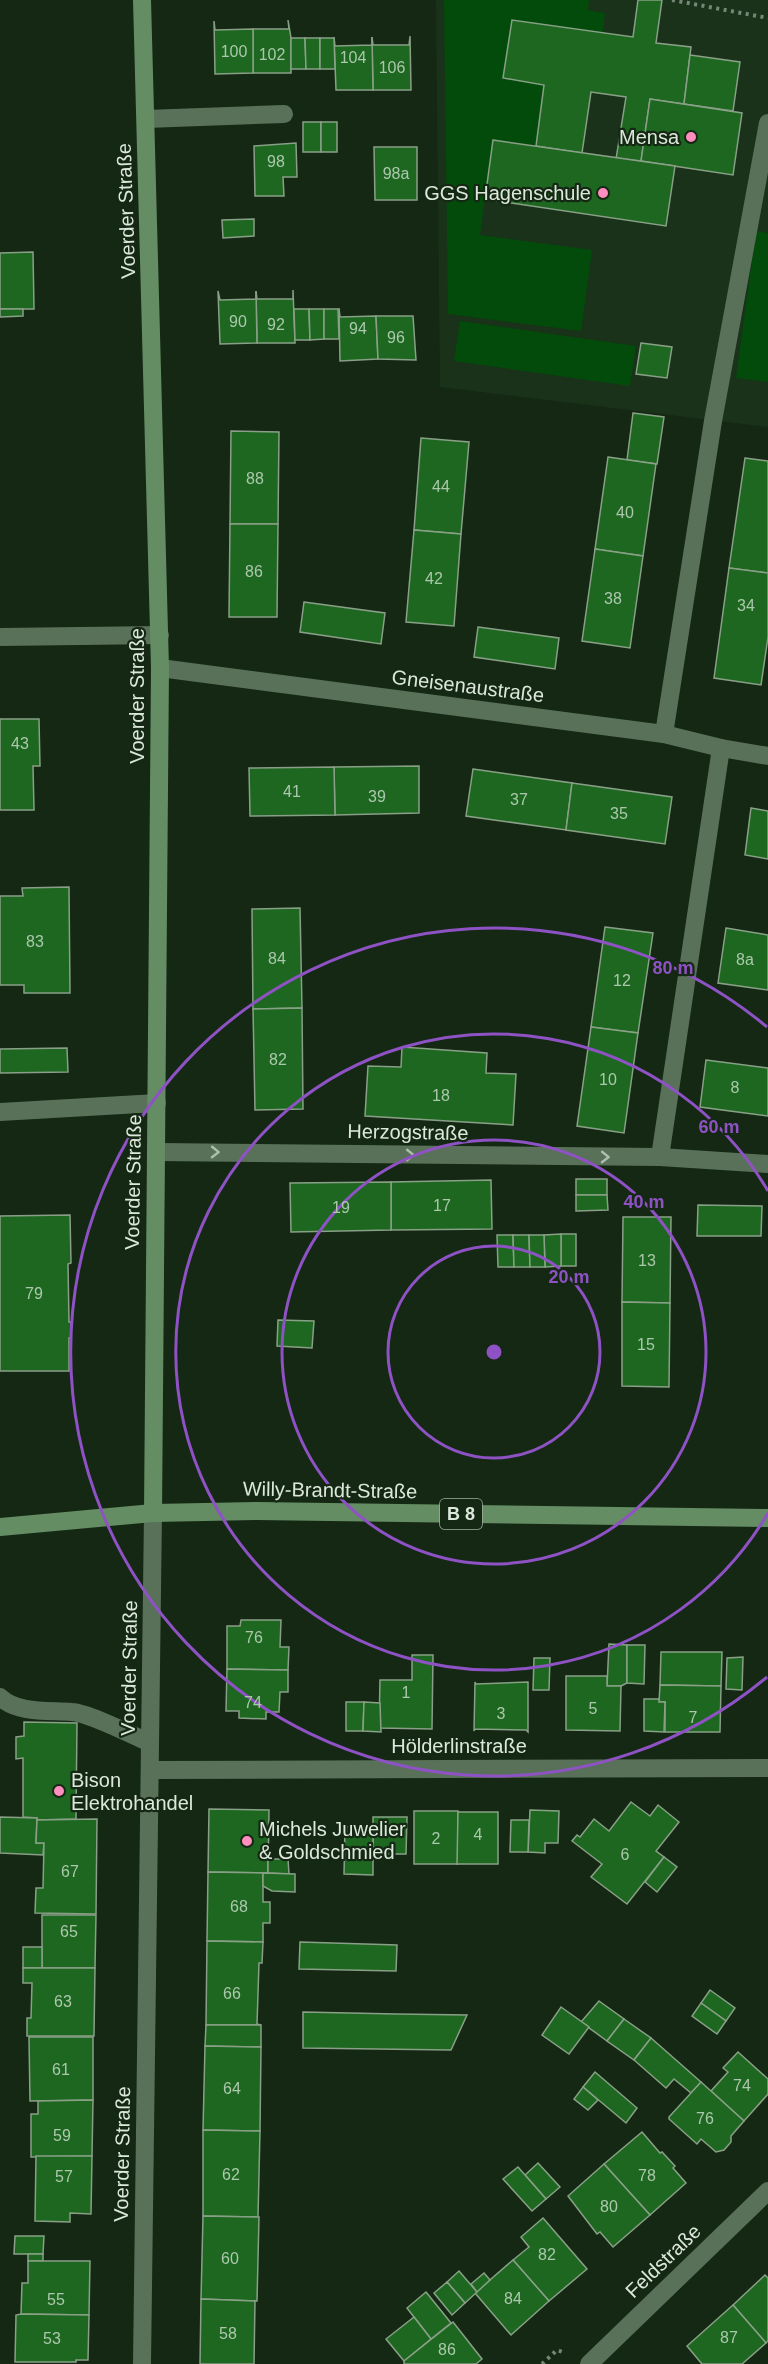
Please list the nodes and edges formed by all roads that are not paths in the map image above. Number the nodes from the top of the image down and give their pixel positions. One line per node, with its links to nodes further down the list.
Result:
1 (142, 0): 3 (main road, Voerder Straße)
2 (284, 114): 3 (street)
3 (146, 119): 5 (main road, Voerder Straße)
4 (768, 123): 8 (street)
5 (160, 635): 6 (street); 7 (main road, Voerder Straße)
6 (0, 637)
7 (160, 668): 8 (street, Gneisenaustraße); 11 (main road, Voerder Straße)
8 (664, 734): 9 (street, Gneisenaustraße)
9 (721, 748): 10 (street, Gneisenaustraße); 14 (street)
10 (768, 756)
11 (157, 1103): 12 (street); 13 (main road, Voerder Straße)
12 (0, 1112)
13 (156, 1152): 14 (street, Herzogstraße, one-way to 14); 16 (main road, Voerder Straße)
14 (660, 1157): 15 (street, Herzogstraße)
15 (768, 1164)
16 (153, 1513): 17 (main road, Willy-Brandt-Straße / B 8); 18 (main road, Willy-Brandt-Straße / B 8); 20 (street, Voerder Straße)
17 (768, 1518)
18 (0, 1527)
19 (0, 1697): 20 (street)
20 (150, 1743): 22 (street, Voerder Straße)
21 (768, 1768): 22 (street, Hölderlinstraße)
22 (150, 1770): 25 (street, Voerder Straße)
23 (768, 2191): 24 (street, Feldstraße)
24 (592, 2363)
25 (142, 2364)

